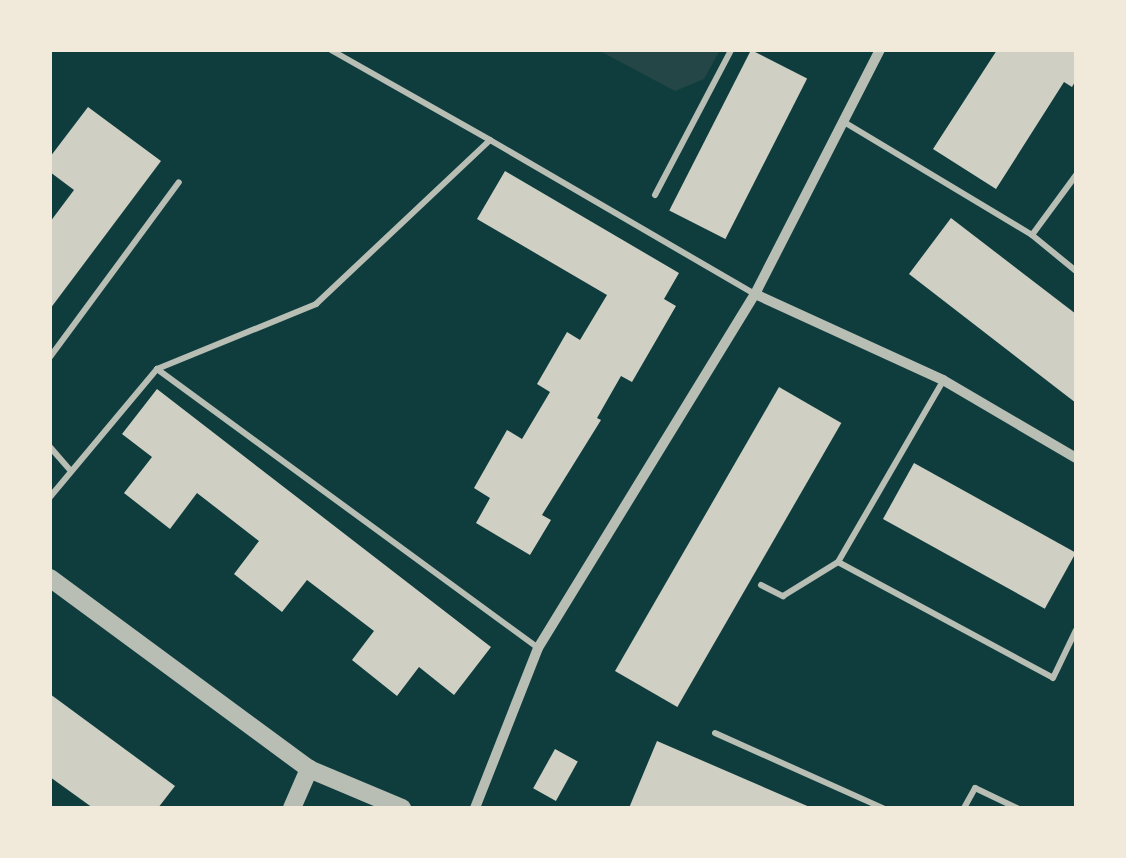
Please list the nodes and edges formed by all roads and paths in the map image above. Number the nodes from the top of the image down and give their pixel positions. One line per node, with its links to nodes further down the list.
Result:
1 (331, 50): 5 (lane)
2 (731, 50): 8 (lane)
3 (880, 50): 4 (street)
4 (842, 122): 9 (lane); 11 (street)
5 (490, 140): 11 (lane); 13 (lane)
6 (1076, 174): 9 (lane)
7 (179, 182): 12 (lane)
8 (654, 194)
9 (1032, 236): 10 (lane)
10 (1076, 271)
11 (755, 294): 14 (street); 23 (street)
12 (50, 357)
13 (158, 369): 17 (lane); 23 (lane)
14 (943, 380): 16 (street); 19 (lane)
15 (50, 447): 17 (lane)
16 (1076, 458)
17 (70, 470): 18 (lane)
18 (50, 497)
19 (838, 562): 21 (lane); 22 (lane)
20 (50, 578): 25 (street)
21 (761, 585)
22 (1076, 630)
23 (538, 648): 28 (street)
24 (715, 733): 29 (lane)
25 (308, 769): 26 (street); 27 (street)
26 (292, 808)
27 (402, 808)
28 (475, 808)
29 (883, 808)
30 (964, 808): 31 (lane)
31 (1017, 808)

